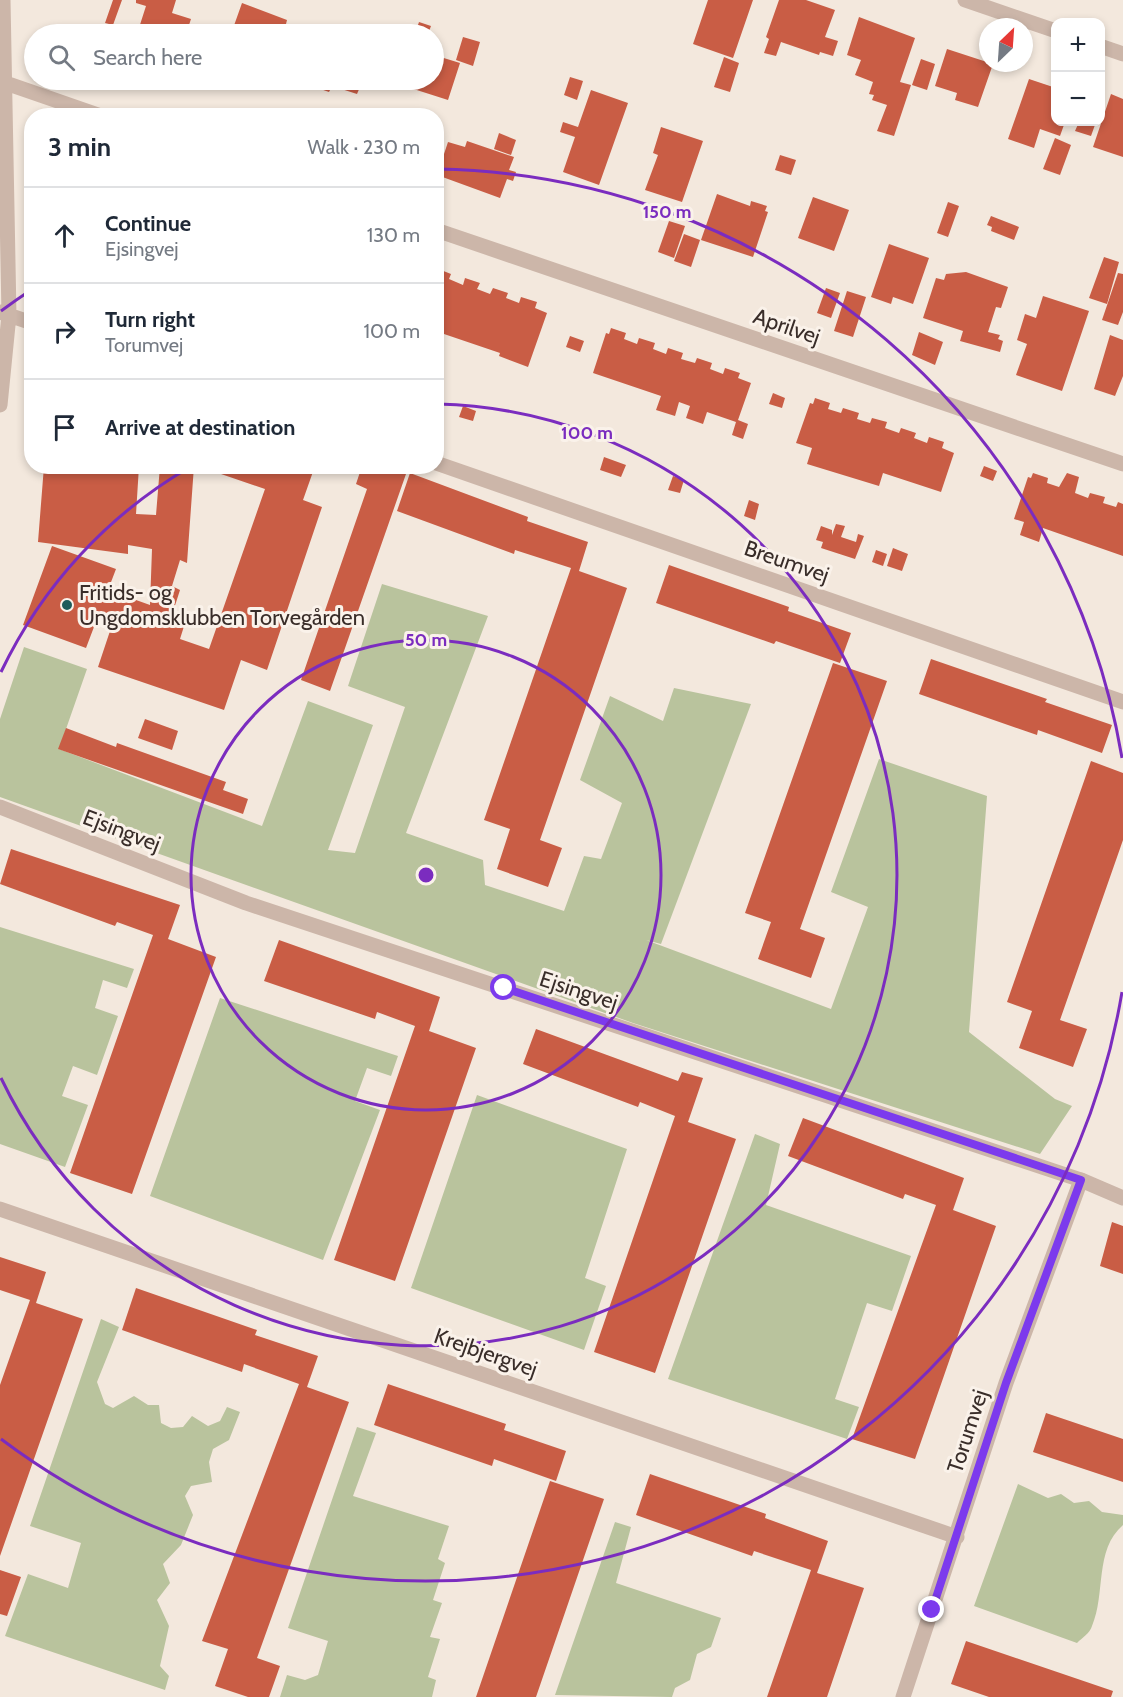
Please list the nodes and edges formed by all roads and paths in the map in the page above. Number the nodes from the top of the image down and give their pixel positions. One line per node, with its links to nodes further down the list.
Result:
1 (3, 0): 6 (street)
2 (965, 0): 3 (street)
3 (1051, 29)
4 (1105, 47): 5 (street)
5 (1123, 54)
6 (2, 82): 7 (street); 11 (street)
7 (24, 90)
8 (25, 90): 9 (street)
9 (78, 108)
10 (444, 233): 14 (street, Aprilvej)
11 (5, 314): 12 (street); 13 (street)
12 (24, 320)
13 (0, 405)
14 (1123, 464)
15 (444, 466): 16 (street, Breumvej)
16 (1123, 702)
17 (0, 807): 18 (street, Ejsingvej)
18 (1081, 1180): 19 (street, Ejsingvej); 21 (street, Torumvej)
19 (1123, 1198)
20 (0, 1209): 21 (street, Krejbjergvej)
21 (957, 1537): 22 (street, Torumvej)
22 (903, 1697)

